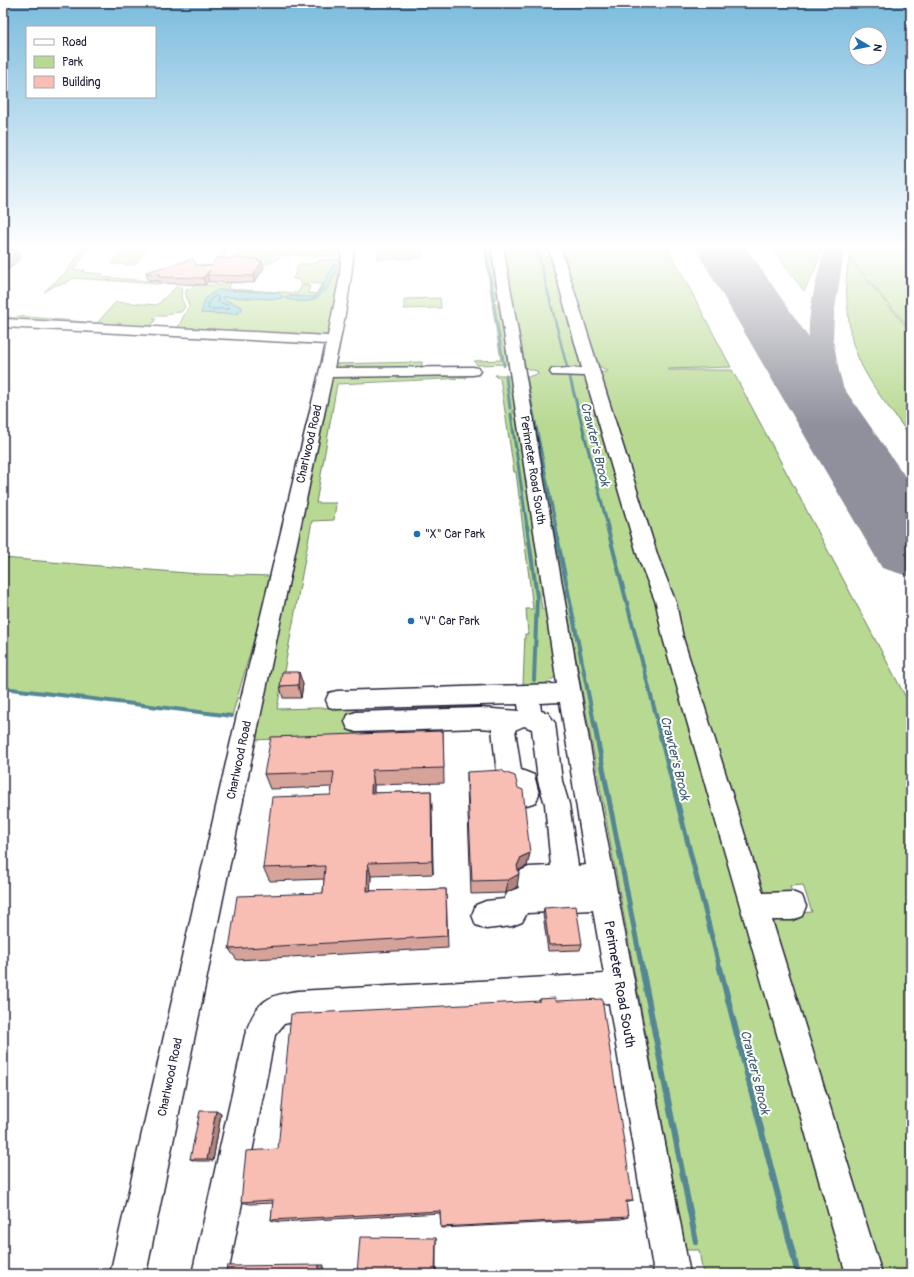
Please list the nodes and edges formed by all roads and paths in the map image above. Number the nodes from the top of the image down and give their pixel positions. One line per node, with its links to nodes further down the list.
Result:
1 (341, 306): 5 (street, Charlwood Road)
2 (507, 306): 8 (street, Perimeter Road South)
3 (563, 306): 20 (street)
4 (3, 323): 5 (street)
5 (332, 340): 7 (street, Charlwood Road)
6 (473, 371): 7 (street)
7 (325, 373): 23 (street, Charlwood Road)
8 (570, 693): 9 (street); 14 (street, Perimeter Road South)
9 (528, 694): 10 (street); 11 (street)
10 (337, 700)
11 (531, 719): 12 (street); 15 (street)
12 (502, 720): 13 (street); 15 (street)
13 (356, 722)
14 (586, 792): 15 (street); 18 (street, Perimeter Road South)
15 (554, 793): 16 (street)
16 (566, 878): 17 (street); 18 (street)
17 (529, 880)
18 (603, 887): 21 (street); 22 (street, Perimeter Road South)
19 (792, 906): 20 (street)
20 (754, 907): 26 (street)
21 (486, 914)
22 (621, 988): 24 (street); 25 (street, Perimeter Road South)
23 (128, 1274)
24 (210, 1274)
25 (672, 1274)
26 (864, 1274)

